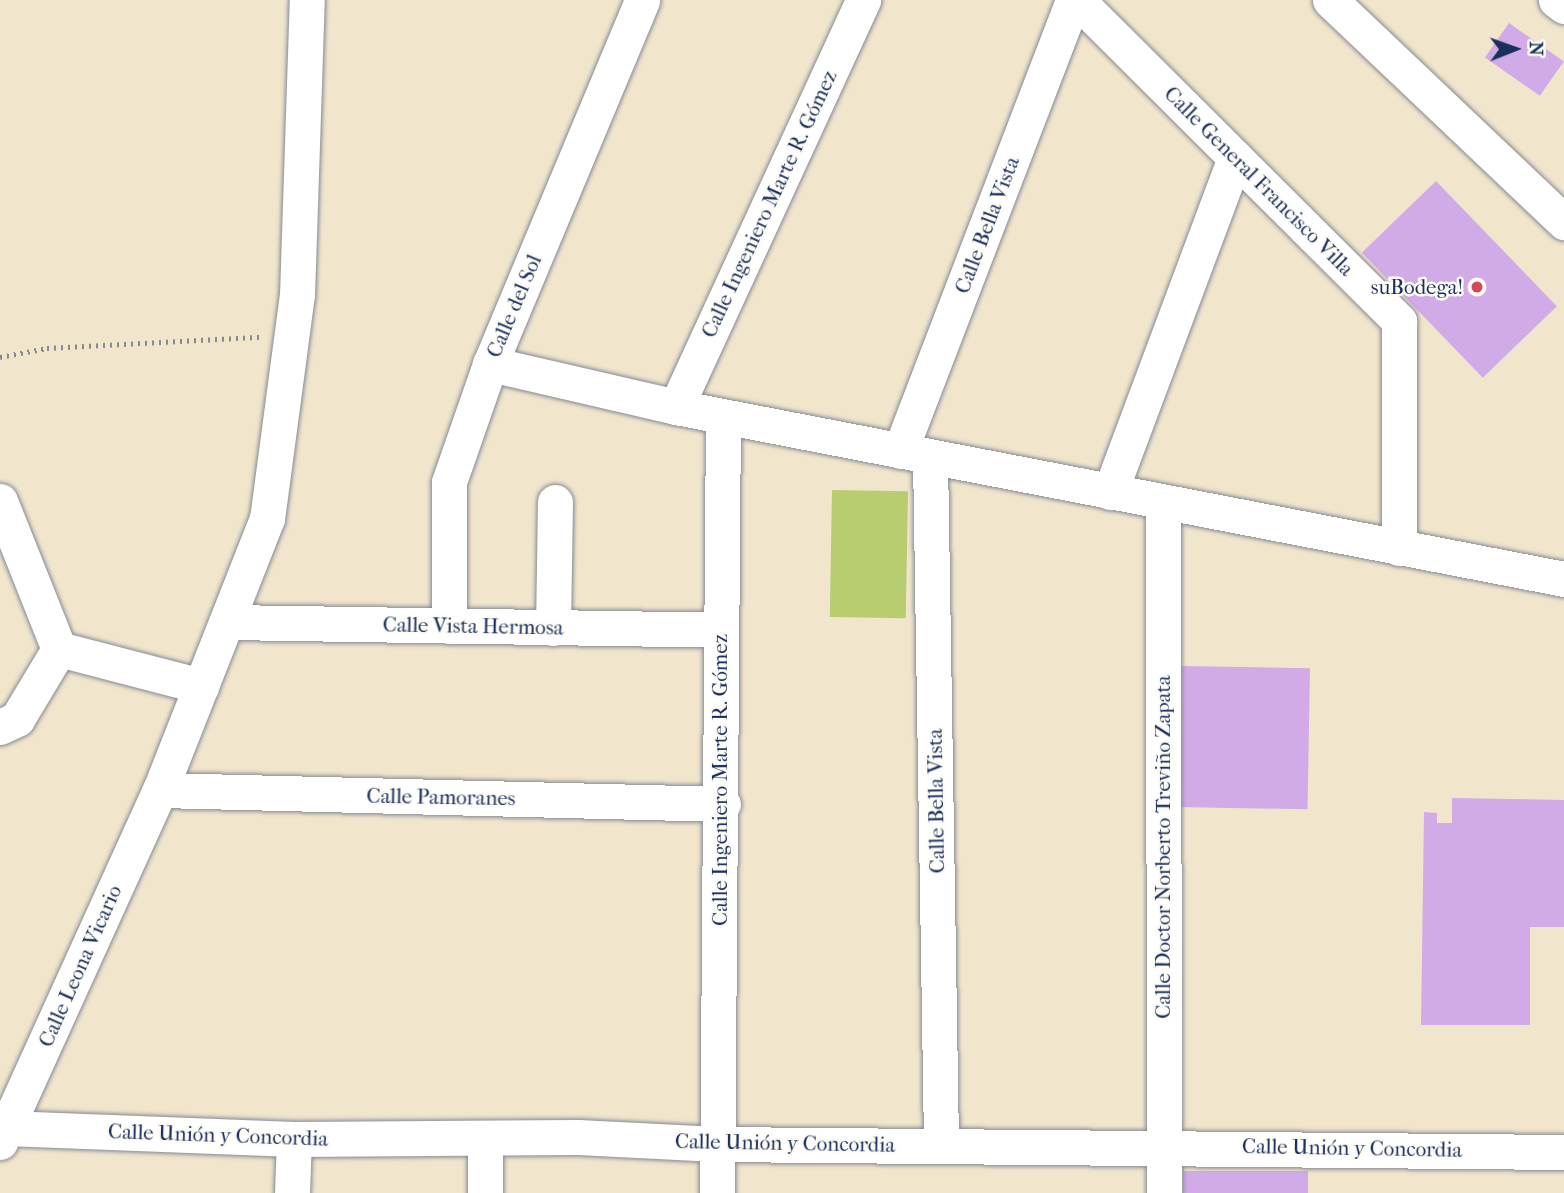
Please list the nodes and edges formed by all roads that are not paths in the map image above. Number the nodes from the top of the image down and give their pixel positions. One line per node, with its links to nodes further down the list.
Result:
1 (307, 0): 20 (street, Calle Leona Vicario)
2 (642, 0): 10 (street, Calle del Sol)
3 (863, 0): 11 (street, Calle Ingeniero Marte R. Gómez)
4 (1075, 0): 8 (street, Calle General Francisco Villa); 13 (street, Calle Bella Vista)
5 (1330, 0): 9 (street)
6 (1556, 0): 7 (street)
7 (1564, 6)
8 (1235, 158): 14 (street); 18 (street, Calle General Francisco Villa)
9 (1564, 222)
10 (490, 364): 11 (street); 21 (street, Calle del Sol)
11 (676, 407): 12 (street)
12 (723, 417): 13 (street); 23 (street, Calle Ingeniero Marte R. Gómez)
13 (915, 454): 14 (street); 34 (street, Calle Bella Vista)
14 (1110, 492): 17 (street)
15 (0, 501): 24 (street)
16 (555, 502): 22 (street)
17 (1163, 502): 18 (street); 33 (street, Calle Doctor Norberto Treviño Zapata)
18 (1399, 548): 19 (street)
19 (1564, 579)
20 (227, 622): 21 (street, Calle Vista Hermosa); 25 (street, Calle Leona Vicario)
21 (449, 626): 22 (street, Calle Vista Hermosa)
22 (553, 628): 23 (street, Calle Vista Hermosa)
23 (719, 630): 28 (street, Calle Ingeniero Marte R. Gómez)
24 (59, 649): 25 (street); 26 (street)
25 (201, 685): 27 (street, Calle Leona Vicario)
26 (0, 727)
27 (160, 790): 28 (street, Calle Pamoranes); 29 (street, Calle Leona Vicario)
28 (723, 804): 32 (street, Calle Ingeniero Marte R. Gómez)
29 (3, 1135): 30 (street, Calle Unión y Concordia)
30 (293, 1139): 31 (street, Calle Unión y Concordia); 36 (street)
31 (485, 1139): 32 (street, Calle Unión y Concordia); 37 (street)
32 (717, 1144): 34 (street, Calle Unión y Concordia); 38 (street, Calle Ingeniero Marte R. Gómez)
33 (1164, 1144): 34 (street, Calle Unión y Concordia); 35 (street, Calle Unión y Concordia); 39 (street, Calle Doctor Norberto Treviño Zapata)
34 (941, 1146)
35 (1564, 1152)
36 (292, 1193)
37 (485, 1193)
38 (717, 1193)
39 (1164, 1193)

